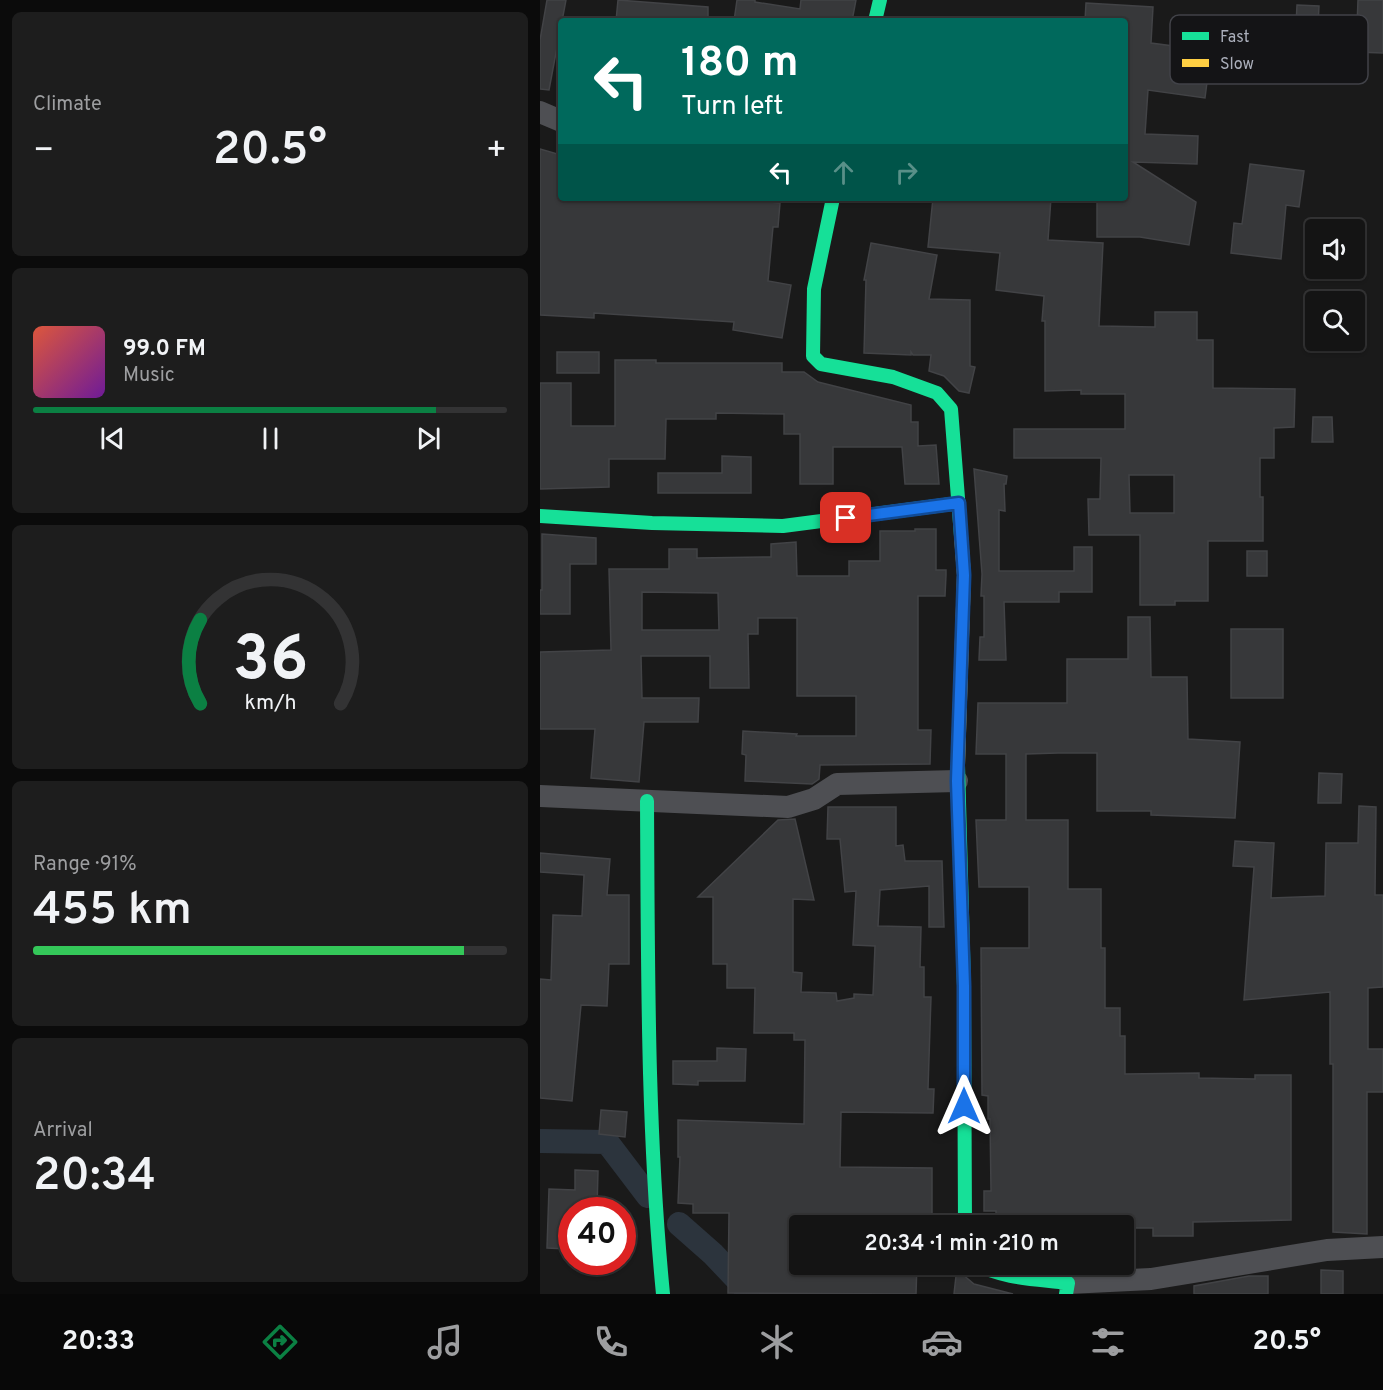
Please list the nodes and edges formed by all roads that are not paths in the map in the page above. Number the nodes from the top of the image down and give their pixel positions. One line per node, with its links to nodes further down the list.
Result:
1 (880, 0): 2 (street)
2 (876, 18)
3 (540, 112): 4 (street)
4 (558, 120)
5 (832, 201): 6 (street)
6 (959, 503): 7 (street); 8 (street)
7 (540, 516)
8 (957, 781): 10 (street); 11 (street)
9 (540, 796): 10 (street)
10 (647, 801): 15 (street)
11 (964, 1215)
12 (1383, 1247): 14 (street)
13 (1008, 1275): 14 (street)
14 (1067, 1289)
15 (663, 1294)

